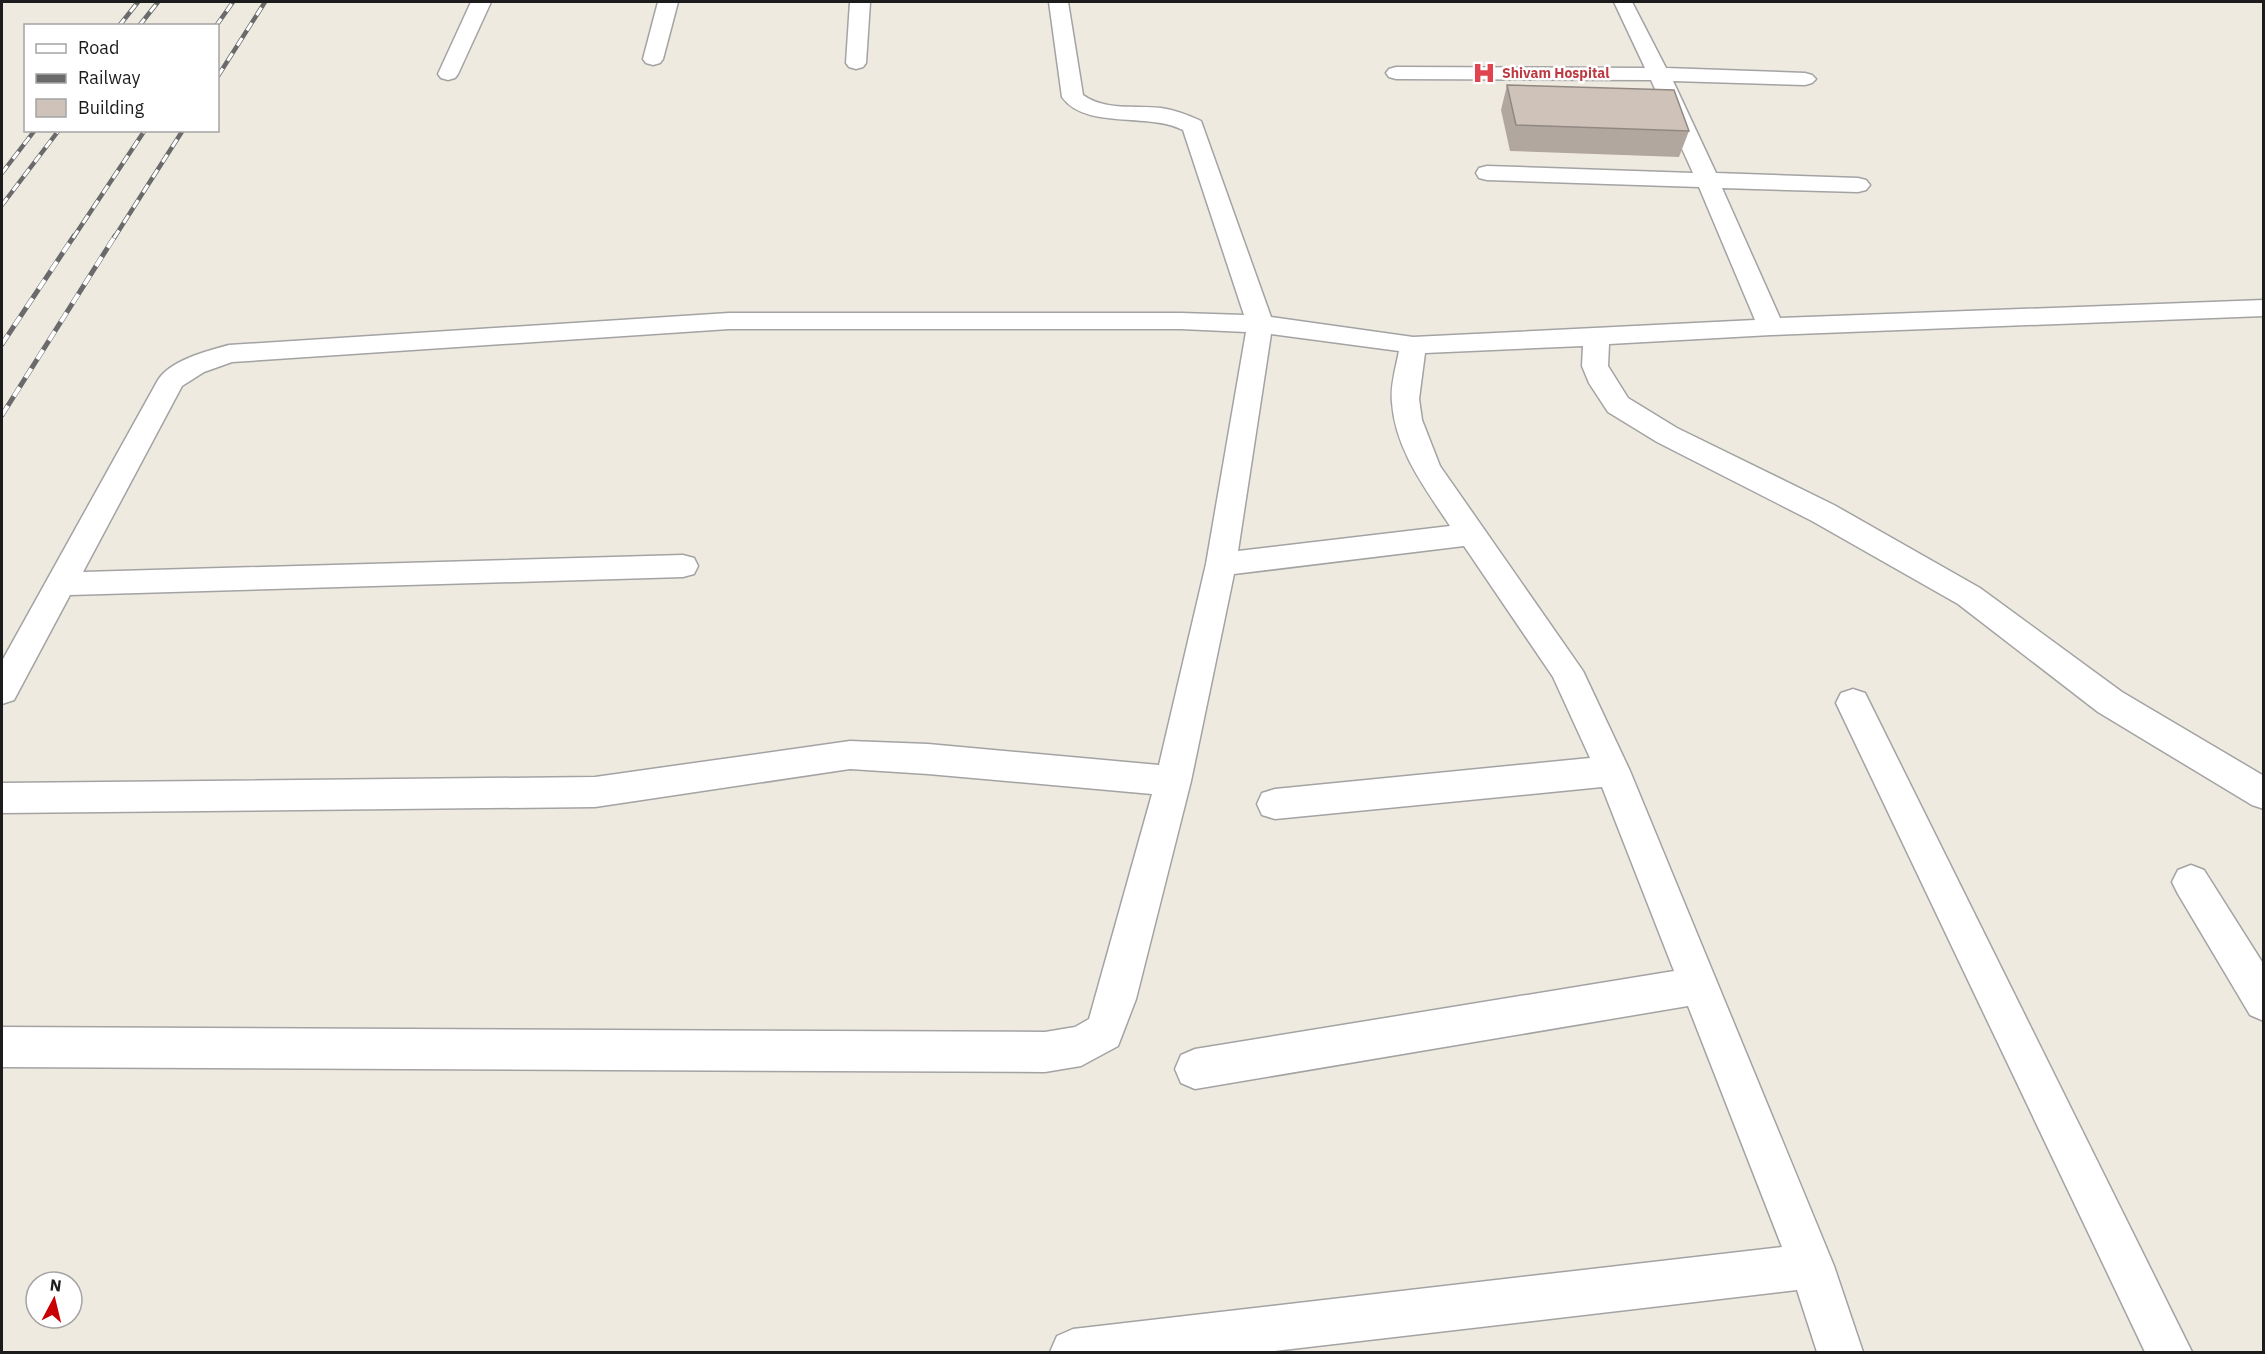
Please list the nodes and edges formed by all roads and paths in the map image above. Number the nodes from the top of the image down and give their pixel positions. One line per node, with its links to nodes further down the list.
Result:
1 (481, 2): 9 (street)
2 (668, 2): 6 (street)
3 (860, 2): 7 (street)
4 (1058, 2): 16 (street)
5 (1623, 2): 10 (street)
6 (653, 60)
7 (856, 63)
8 (1396, 73): 10 (street)
9 (448, 74)
10 (1659, 74): 11 (street); 13 (street)
11 (1805, 79)
12 (1487, 173): 13 (street)
13 (1708, 181): 14 (street); 17 (street)
14 (1858, 185)
15 (2264, 308): 17 (street)
16 (1260, 324): 19 (street); 21 (street); 23 (street)
17 (1772, 327): 18 (street)
18 (1596, 337): 19 (street); 28 (street)
19 (1413, 345): 20 (street)
20 (1472, 534): 21 (street); 26 (street)
21 (1221, 564): 27 (street)
22 (683, 566): 23 (street)
23 (60, 584): 24 (street)
24 (2, 691)
25 (1853, 703): 39 (street)
26 (1612, 771): 30 (street); 32 (street)
27 (1173, 781): 29 (street); 34 (street)
28 (2264, 794)
29 (2, 798)
30 (1275, 804)
31 (2191, 882): 33 (street)
32 (1697, 986): 35 (street); 36 (street)
33 (2264, 1002)
34 (2, 1047)
35 (1195, 1069)
36 (1812, 1266): 37 (street); 38 (street)
37 (1073, 1353)
38 (1840, 1353)
39 (2169, 1353)

